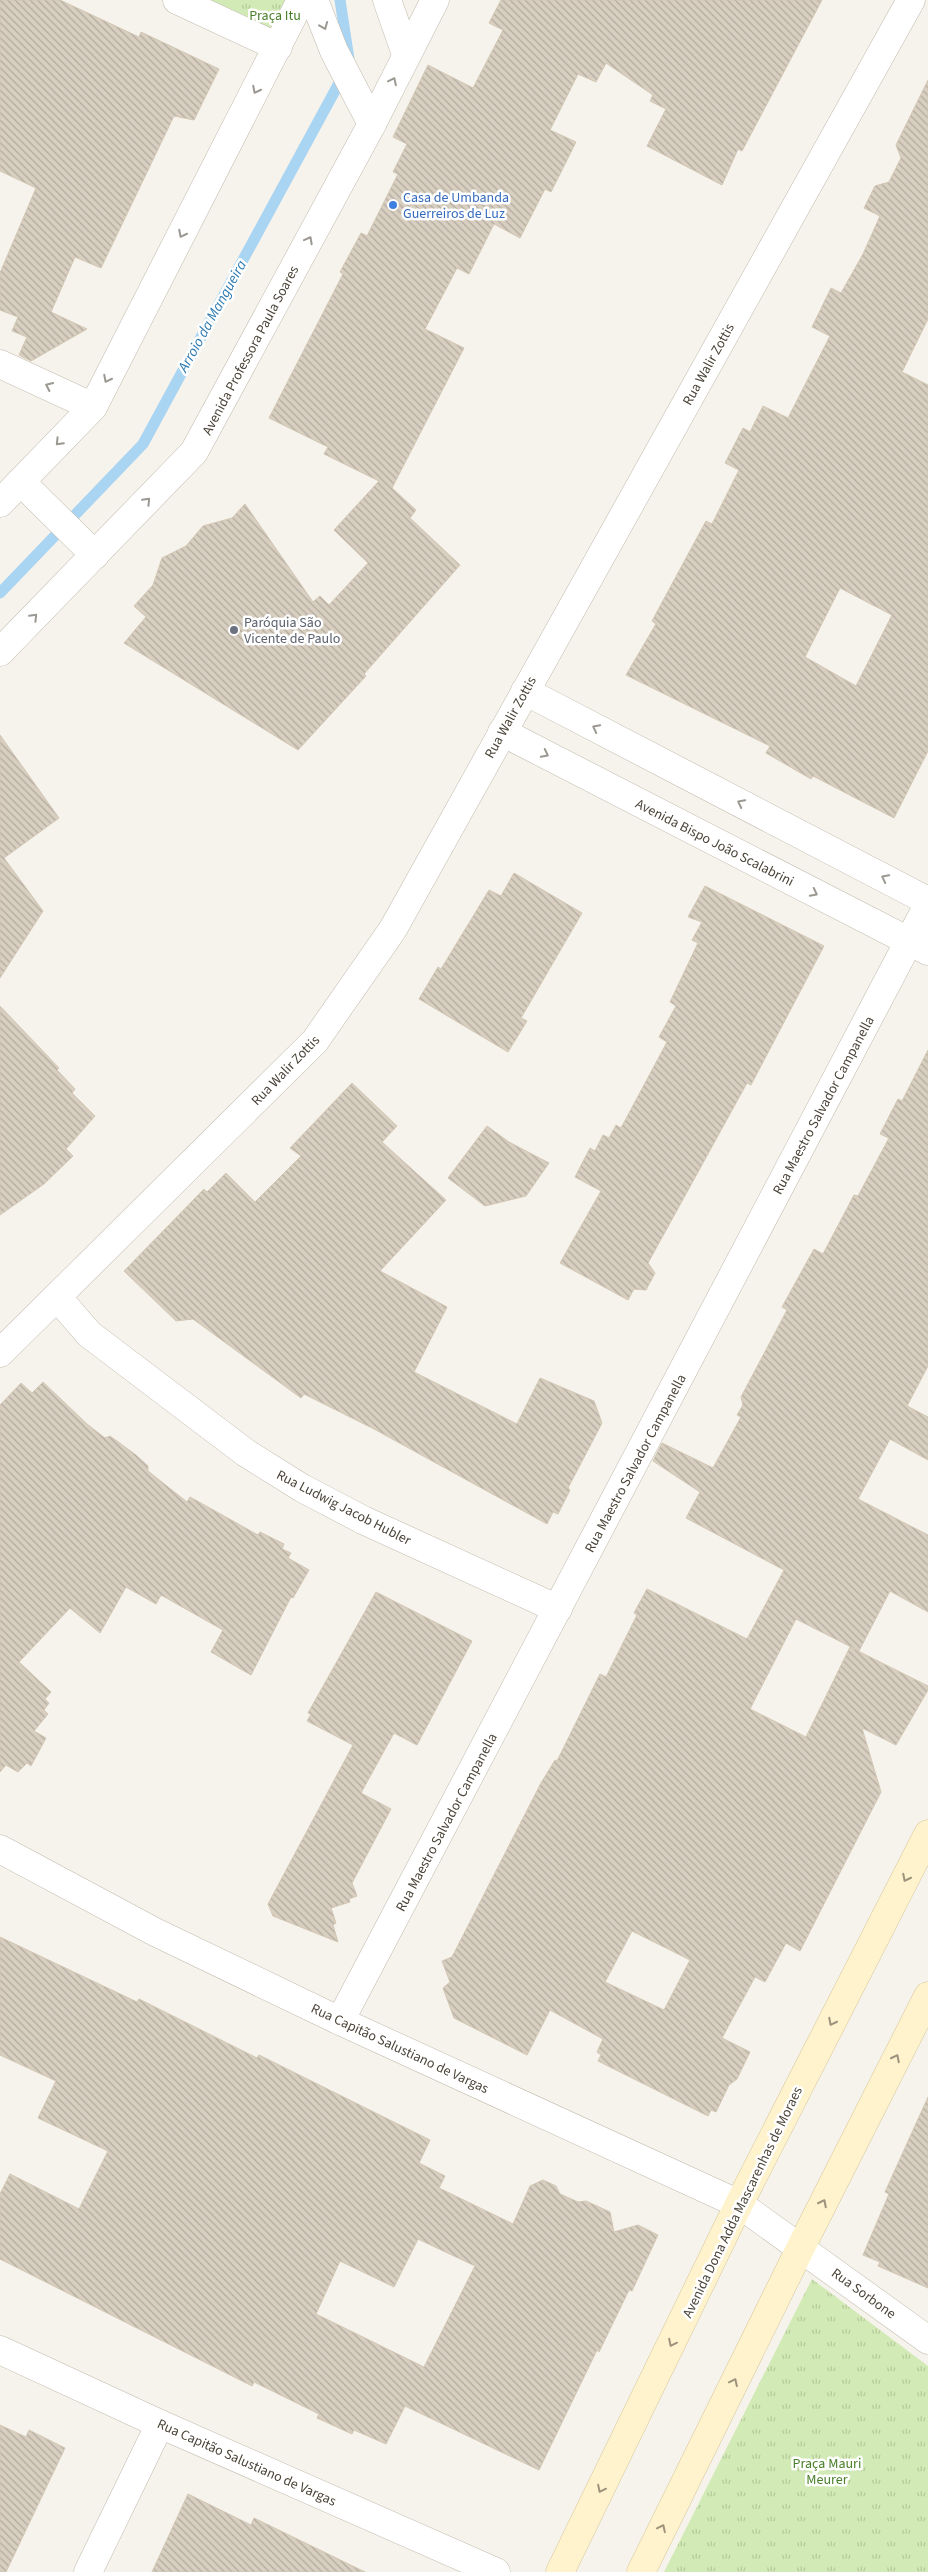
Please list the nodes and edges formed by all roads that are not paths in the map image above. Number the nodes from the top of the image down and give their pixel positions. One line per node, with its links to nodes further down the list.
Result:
1 (177, 0): 7 (street)
2 (301, 0): 7 (street)
3 (314, 0): 9 (street, one-way to 9)
4 (387, 0): 8 (street)
5 (435, 0): 8 (street, Avenida Professora Paula Soares)
6 (911, 0): 16 (street, Rua Walir Zottis)
7 (278, 46): 11 (street, one-way to 11)
8 (406, 54): 9 (street, Avenida Professora Paula Soares, one-way to 8)
9 (372, 124): 14 (street, Avenida Professora Paula Soares, one-way to 9)
10 (0, 364): 11 (street, one-way to 10)
11 (93, 407): 12 (street, one-way to 12)
12 (21, 482): 13 (street); 14 (street)
13 (0, 503)
14 (95, 554): 15 (street, Avenida Professora Paula Soares, one-way to 14)
15 (0, 652)
16 (525, 691): 17 (street, Rua Walir Zottis); 18 (street, one-way to 16)
17 (502, 732): 20 (street, Avenida Bispo João Scalabrini, one-way to 20); 21 (street, Rua Walir Zottis)
18 (928, 901)
19 (928, 905): 20 (street, Rua Maestro Salvador Campanella)
20 (918, 947): 23 (street, Rua Maestro Salvador Campanella)
21 (58, 1298): 22 (street, Rua Walir Zottis); 23 (street, Rua Ludwig Jacob Hubler)
22 (0, 1353)
23 (558, 1610): 27 (street, Rua Maestro Salvador Campanella)
24 (928, 1834): 28 (main road, Avenida Dona Adda Mascarenhas de Moraes, one-way to 28)
25 (0, 1849): 27 (street, Rua Capitão Salustiano de Vargas)
26 (928, 1996): 29 (main road, one-way to 26)
27 (340, 2021): 28 (street, Rua Capitão Salustiano de Vargas)
28 (739, 2204): 29 (street, Rua Capitão Salustiano de Vargas); 35 (main road, Avenida Dona Adda Mascarenhas de Moraes, one-way to 35)
29 (800, 2247): 30 (street, Rua Sorbone); 36 (main road, one-way to 29)
30 (928, 2340)
31 (0, 2350): 32 (street, Rua Capitão Salustiano de Vargas)
32 (160, 2424): 33 (street); 34 (street, Rua Capitão Salustiano de Vargas)
33 (88, 2572)
34 (496, 2572)
35 (560, 2572)
36 (641, 2572)

